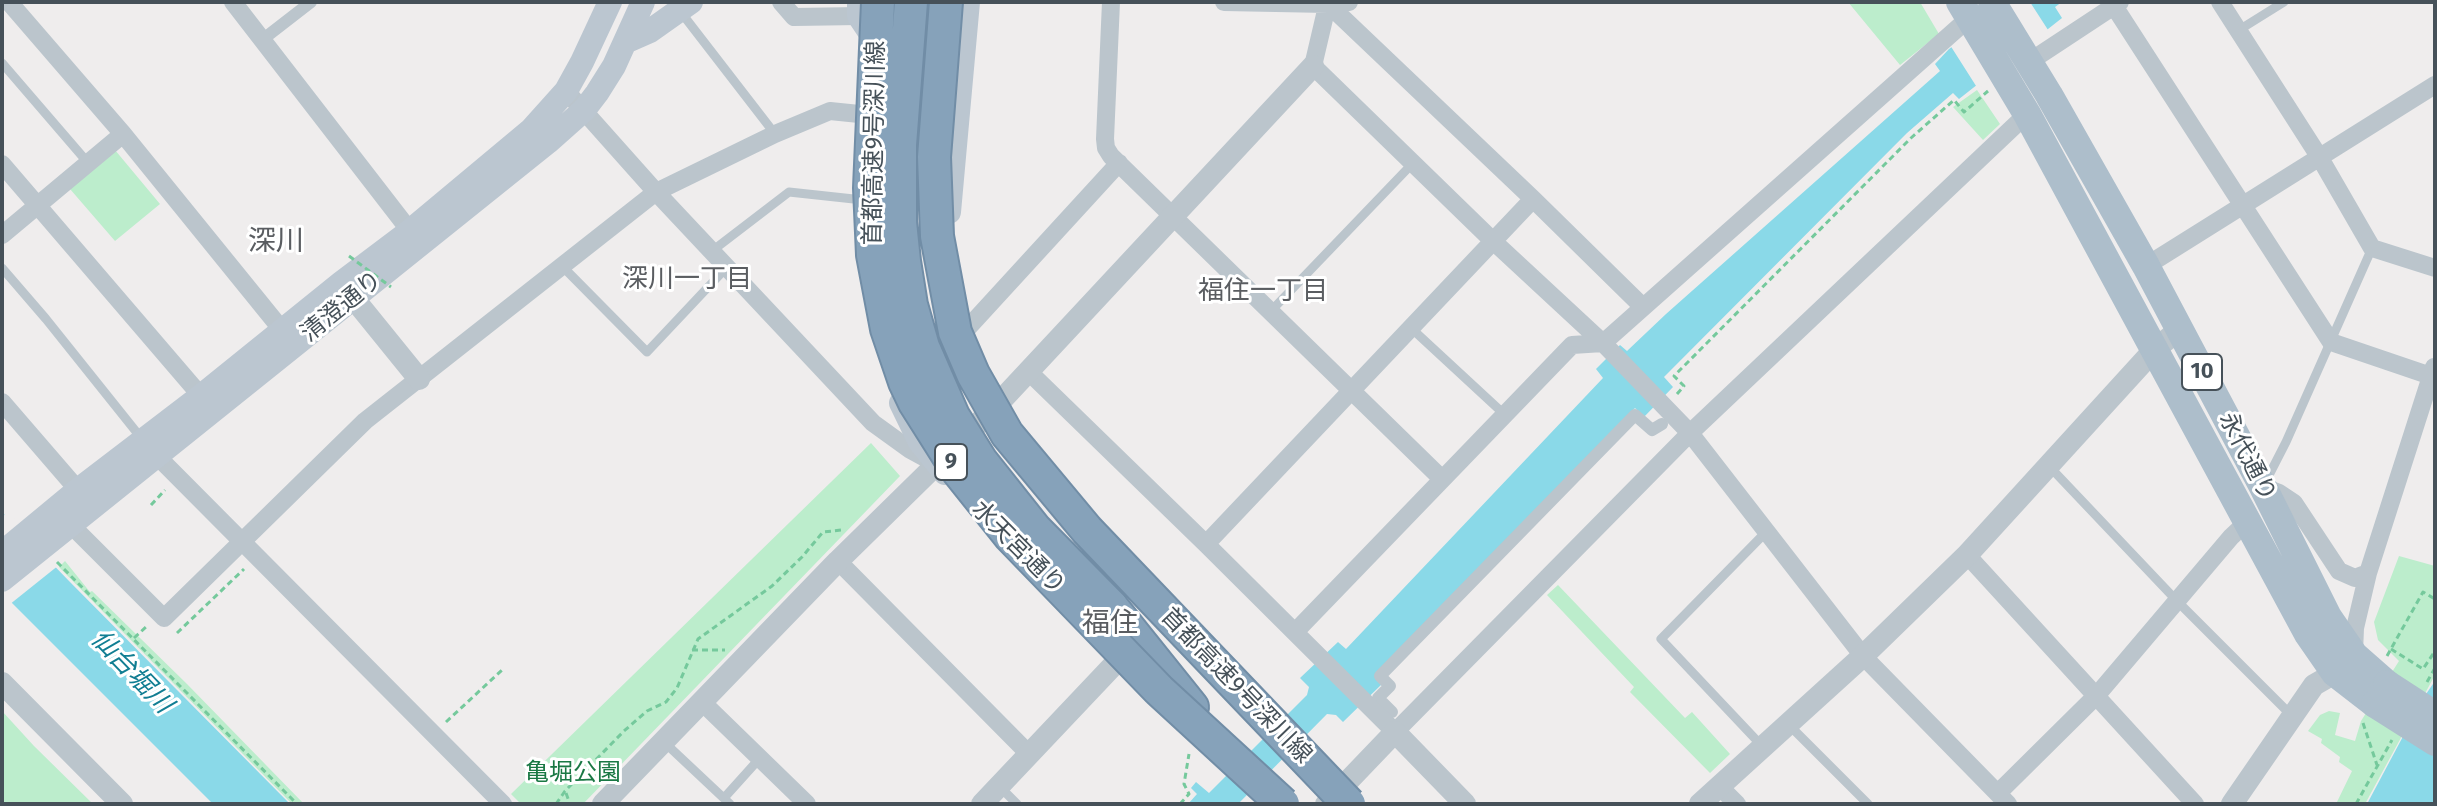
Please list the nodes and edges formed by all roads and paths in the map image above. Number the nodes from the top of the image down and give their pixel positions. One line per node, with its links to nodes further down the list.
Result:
1 (9, 2): 34 (street)
2 (233, 2): 22 (street)
3 (311, 2): 22 (street)
4 (610, 2): 30 (main road, 清澄通り)
5 (643, 2): 23 (main road, 清澄通り)
6 (781, 2): 18 (street)
7 (911, 2): 102 (highway, bridge)
8 (924, 2): 27 (main road); 102 (highway)
9 (946, 2): 140 (highway, 首都高速9号深川線, bridge)
10 (968, 2): 65 (main road)
11 (1111, 2): 37 (street)
12 (1224, 2): 16 (street)
13 (1349, 2): 16 (street)
14 (2220, 2): 21 (street)
15 (2284, 2): 21 (lane)
16 (1328, 3): 26 (street); 42 (street)
17 (2117, 4): 24 (street); 44 (street)
18 (869, 5): 27 (main road, 水天宮通り); 137 (highway, 首都高速9号深川線 / 9, bridge)
19 (685, 6): 23 (main road); 35 (lane)
20 (1979, 12): 24 (main road, 10); 29 (main road, 10); 60 (street)
21 (2239, 30): 36 (street)
22 (262, 40): 47 (street)
23 (625, 42): 31 (main road, 清澄通り)
24 (2026, 57): 54 (main road, 永代通り / 10)
25 (2, 63): 40 (lane)
26 (1313, 66): 38 (street); 46 (street)
27 (873, 80): 33 (main road, 水天宮通り)
28 (2435, 85): 36 (street)
29 (1998, 86): 32 (main road, 永代通り / 10); 74 (path)
30 (566, 91): 31 (street); 47 (main road, 清澄通り)
31 (584, 110): 41 (street); 59 (main road, 清澄通り)
32 (2027, 114): 68 (main road, 永代通り / 10); 79 (street)
33 (869, 115): 35 (street); 43 (main road, 水天宮通り)
34 (123, 134): 40 (street); 64 (street)
35 (775, 134): 41 (street)
36 (2320, 158): 44 (street); 50 (street)
37 (1119, 163): 46 (street); 65 (street)
38 (1413, 163): 49 (street); 61 (lane)
39 (2, 164): 45 (street)
40 (89, 164): 45 (street)
41 (656, 192): 51 (street); 53 (street)
42 (1533, 199): 49 (street); 60 (street)
43 (863, 200): 51 (lane); 81 (main road, 水天宮通り)
44 (2242, 205): 54 (street); 66 (street)
45 (37, 206): 48 (street); 73 (street)
46 (1173, 215): 61 (street); 70 (street)
47 (410, 231): 59 (main road, 清澄通り)
48 (2, 235)
49 (1493, 241): 62 (street); 67 (street)
50 (2372, 248): 57 (street); 66 (lane)
51 (711, 251): 55 (street)
52 (349, 256): 58 (path, bridge)
53 (562, 266): 55 (lane); 71 (street)
54 (2146, 266): 63 (main road, 永代通り / 10)
55 (727, 267): 81 (street)
56 (2, 268): 80 (lane)
57 (2435, 268)
58 (391, 287)
59 (347, 290): 64 (main road, 清澄通り); 71 (street); 80 (main road, 清澄通り)
60 (1643, 307): 67 (street)
61 (1270, 312): 72 (street)
62 (1411, 328): 72 (street); 77 (lane)
63 (2180, 329): 68 (street); 85 (main road, 永代通り / 10)
64 (282, 330): 73 (main road, 清澄通り)
65 (965, 331): 76 (main road)
66 (2331, 342): 69 (street); 85 (lane)
67 (1607, 348): 74 (street); 77 (street)
68 (2154, 350): 82 (street); 88 (main road, 永代通り / 10)
69 (2433, 370): 99 (street)
70 (1029, 372): 76 (street); 94 (street)
71 (419, 379): 92 (street)
72 (1351, 391): 83 (street); 94 (street)
73 (201, 396): 80 (main road, 清澄通り)
74 (1666, 401): 79 (street)
75 (2, 402): 86 (street)
76 (997, 405): 81 (street); 116 (main road)
77 (1504, 414): 83 (street)
78 (1662, 424): 124 (street)
79 (1690, 433): 90 (street); 124 (street)
80 (150, 449): 86 (main road, 清澄通り); 89 (main road, 清澄通り); 92 (street)
81 (937, 465): 97 (street); 112 (main road, 水天宮通り)
82 (2048, 465): 96 (street); 103 (lane)
83 (1442, 479): 105 (street)
84 (168, 487): 87 (path)
85 (2263, 487): 99 (street); 114 (main road, 永代通り / 10)
86 (78, 490): 93 (main road, 清澄通り)
87 (151, 505)
88 (2247, 522): 103 (street); 114 (main road, 永代通り / 10)
89 (71, 525): 92 (street); 93 (main road, 清澄通り)
90 (1767, 531): 113 (street); 129 (lane)
91 (823, 532): 109 (path)
92 (242, 542): 143 (street)
93 (45, 544): 95 (main road, 清澄通り); 100 (main road, 清澄通り); 107 (path)
94 (1206, 544): 105 (street)
95 (2, 553)
96 (1967, 555): 113 (street); 119 (street)
97 (838, 561): 120 (street); 131 (street)
98 (246, 567): 106 (path)
99 (2368, 573): 114 (street)
100 (2, 580)
101 (2435, 599): 108 (path)
102 (1116, 600): 116 (highway); 121 (highway)
103 (2177, 601): 119 (street); 123 (lane)
104 (150, 623): 107 (path)
105 (1295, 632): 124 (street)
106 (177, 633)
107 (134, 638): 142 (path)
108 (2391, 649): 111 (path); 118 (path)
109 (692, 650): 110 (path); 136 (path)
110 (736, 650)
111 (2435, 651)
112 (1124, 654): 121 (main road, 水天宮通り); 131 (street)
113 (1863, 656): 125 (street); 138 (street)
114 (2344, 664): 118 (main road, 永代通り / 10); 123 (street)
115 (502, 670): 126 (path)
116 (1218, 678): 140 (main road)
117 (2, 683): 141 (street)
118 (2377, 693): 122 (main road, 10, bridge); 128 (main road, 10, bridge); 133 (path)
119 (2097, 695): 138 (street); 156 (street)
120 (701, 701): 127 (street); 132 (street)
121 (1192, 707): 137 (main road, 水天宮通り)
122 (2435, 715)
123 (2292, 716): 157 (street)
124 (1393, 722): 140 (street); 152 (street)
125 (1788, 724): 129 (street); 155 (lane)
126 (441, 728)
127 (664, 742): 139 (lane); 146 (street)
128 (2435, 742)
129 (1762, 746): 135 (street)
130 (1189, 754): 150 (path)
131 (1030, 755): 134 (street)
132 (760, 758): 139 (lane); 147 (street)
133 (2377, 765)
134 (999, 786): 148 (street); 149 (lane)
135 (1719, 786): 153 (street); 154 (street)
136 (565, 791): 144 (path); 145 (path)
137 (1275, 792): 151 (main road)
138 (2003, 799)
139 (727, 801)
140 (1338, 802)
141 (122, 804)
142 (297, 804)
143 (503, 804)
144 (556, 804)
145 (570, 804)
146 (603, 804)
147 (807, 804)
148 (982, 804)
149 (1017, 804)
150 (1180, 804)
151 (1291, 804)
152 (1465, 804)
153 (1700, 804)
154 (1737, 804)
155 (1868, 804)
156 (2195, 804)
157 (2232, 804)

